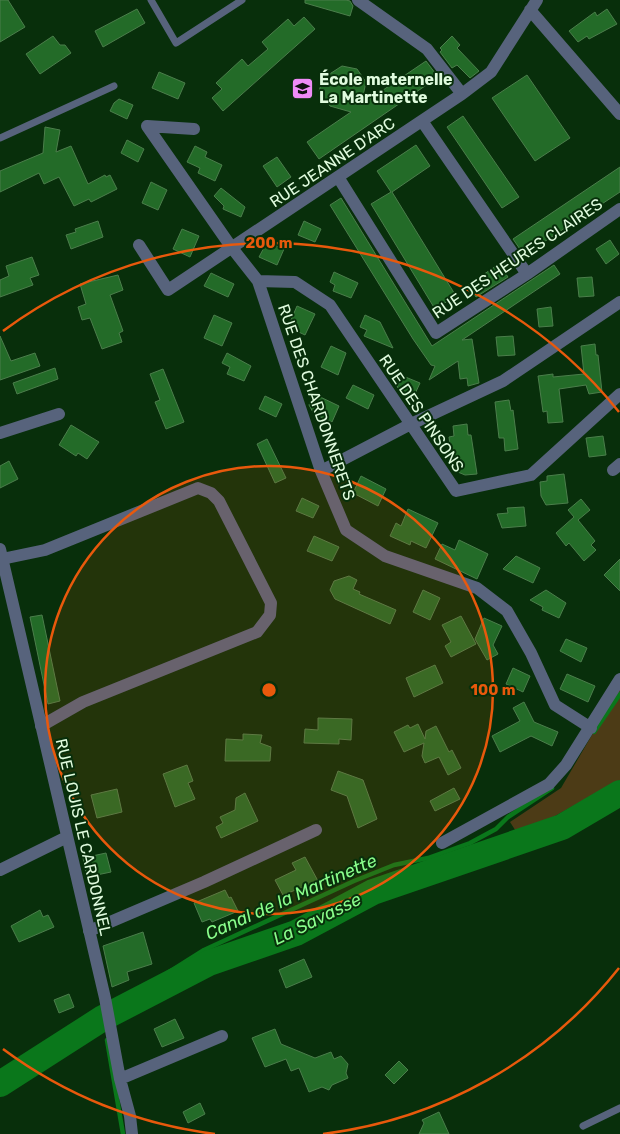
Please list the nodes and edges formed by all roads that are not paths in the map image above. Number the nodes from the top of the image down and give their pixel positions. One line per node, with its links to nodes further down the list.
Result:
1 (151, 0): 2 (lane)
2 (242, 0)
3 (358, 0): 6 (street)
4 (533, 5): 6 (street, RUE JEANNE D'ARC); 7 (street)
5 (114, 86): 10 (lane)
6 (462, 94): 8 (street, RUE JEANNE D'ARC)
7 (620, 114)
8 (422, 121): 11 (street, RUE JEANNE D'ARC); 15 (street)
9 (194, 129): 14 (street, RUE DES CHARDONNERETS)
10 (0, 138)
11 (338, 177): 14 (street, RUE JEANNE D'ARC); 15 (street, RUE DES HEURES CLAIRES)
12 (620, 209): 15 (street, RUE DES HEURES CLAIRES)
13 (139, 245): 14 (street, RUE JEANNE D'ARC)
14 (232, 248): 16 (street, RUE DES CHARDONNERETS)
15 (528, 274)
16 (258, 281): 20 (street, RUE DES PINSONS); 22 (street, RUE DES CHARDONNERETS)
17 (620, 302): 20 (street)
18 (620, 394): 20 (street, RUE DES PINSONS)
19 (59, 414): 21 (street)
20 (409, 425): 22 (street)
21 (0, 433)
22 (321, 471): 26 (street, RUE DES CHARDONNERETS)
23 (1, 554): 25 (street, RUE LOUIS LE CARDONNEL); 25 (street)
24 (620, 679): 26 (street)
25 (41, 726): 28 (street, RUE LOUIS LE CARDONNEL)
26 (591, 728): 29 (street)
27 (316, 830): 31 (street)
28 (67, 837): 30 (street); 31 (street, RUE LOUIS LE CARDONNEL)
29 (442, 843)
30 (0, 870)
31 (89, 931): 33 (street, RUE LOUIS LE CARDONNEL)
32 (222, 1036): 33 (street)
33 (120, 1080): 36 (street, RUE LOUIS LE CARDONNEL)
34 (620, 1108): 35 (lane)
35 (583, 1126)
36 (132, 1134)

